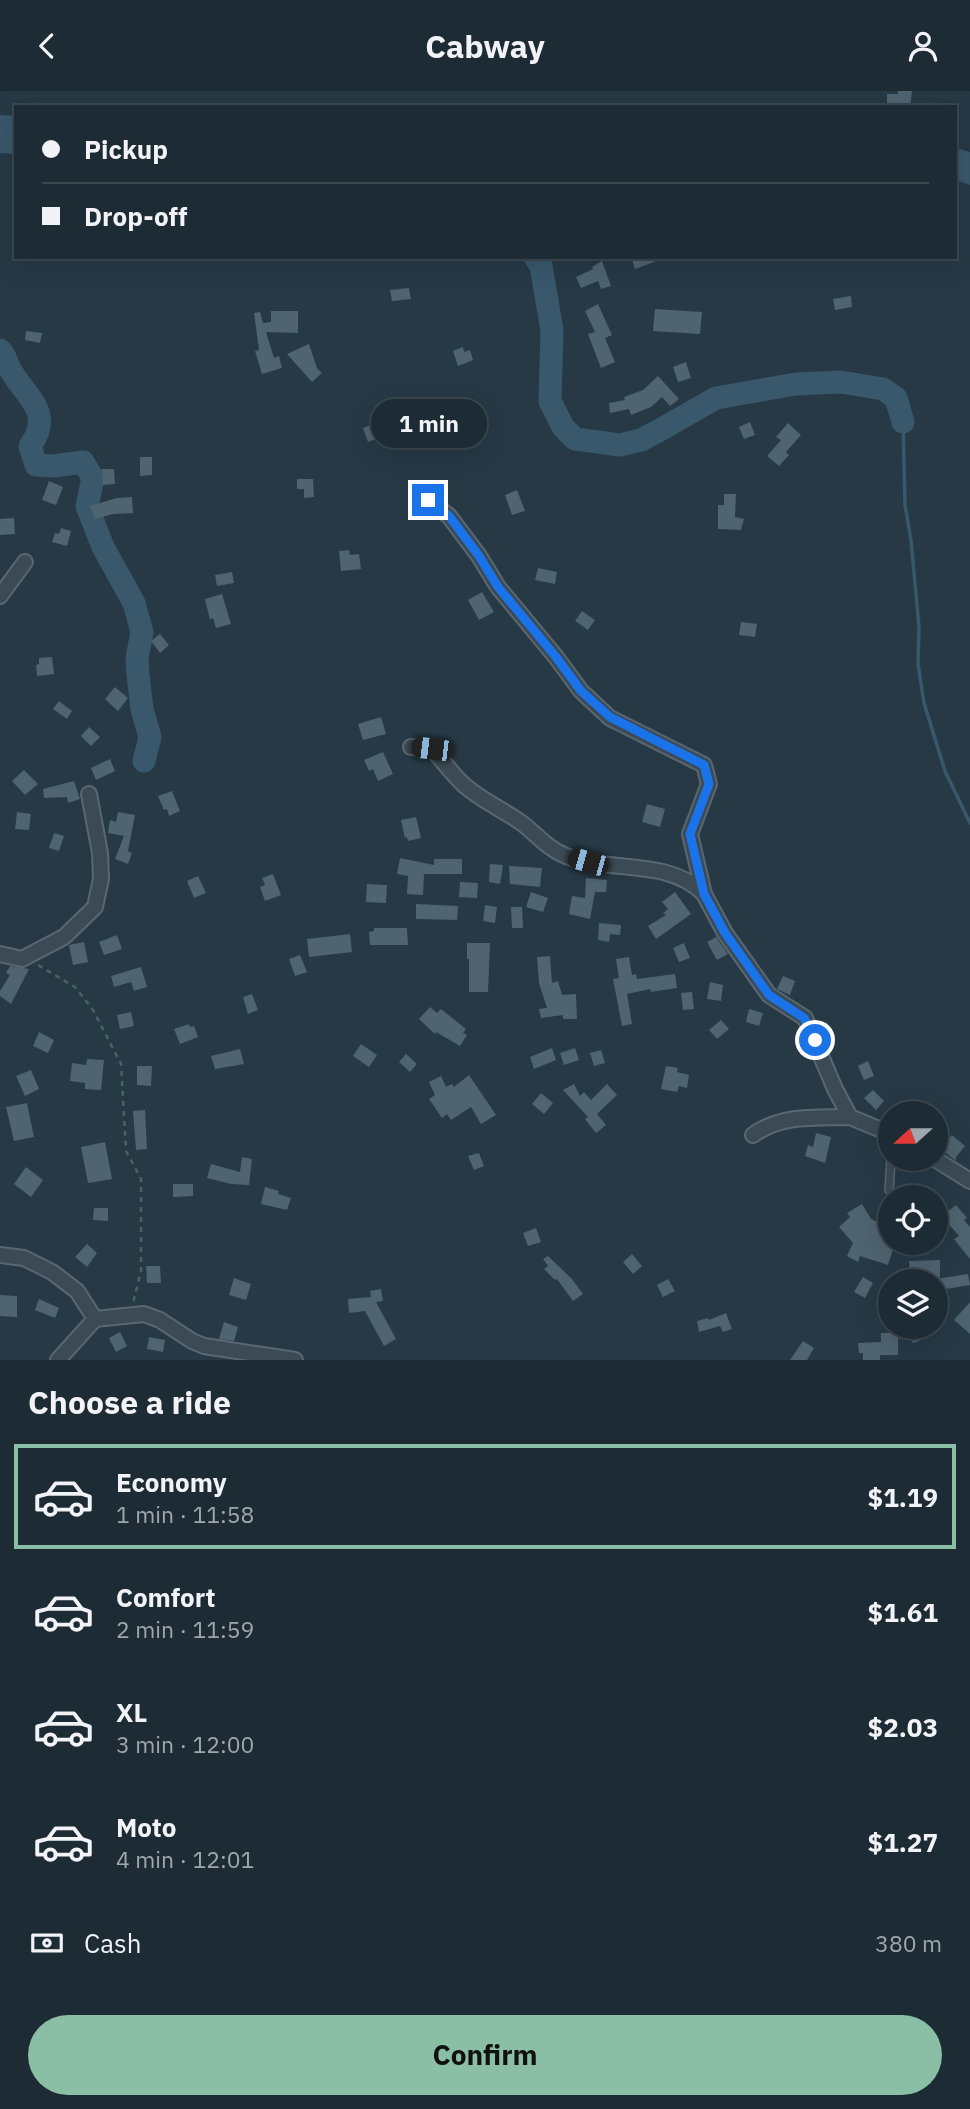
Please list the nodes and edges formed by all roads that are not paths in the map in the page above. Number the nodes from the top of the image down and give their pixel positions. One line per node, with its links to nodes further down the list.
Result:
1 (428, 500): 6 (street)
2 (25, 562): 3 (street)
3 (0, 596)
4 (411, 747): 6 (street)
5 (89, 794): 7 (street)
6 (704, 894): 8 (street)
7 (0, 954)
8 (850, 1117): 9 (street); 10 (street)
9 (878, 1128)
10 (753, 1135)
11 (948, 1167): 12 (street)
12 (970, 1181)
13 (0, 1255): 14 (street)
14 (95, 1319): 15 (street); 16 (street)
15 (58, 1360)
16 (295, 1360)

